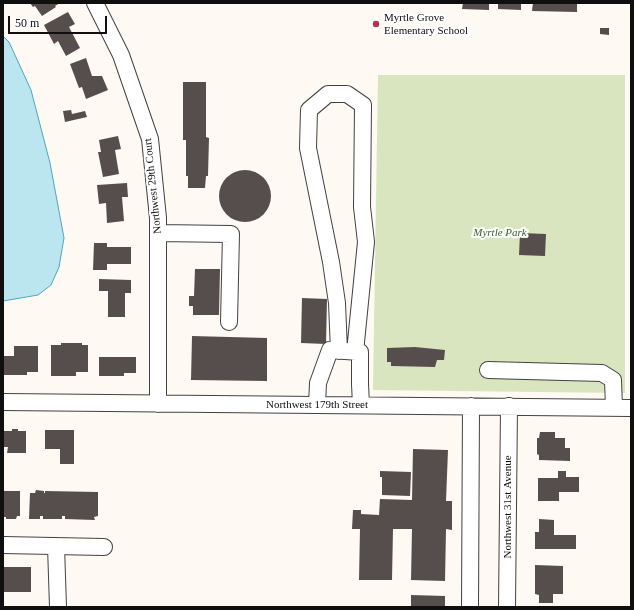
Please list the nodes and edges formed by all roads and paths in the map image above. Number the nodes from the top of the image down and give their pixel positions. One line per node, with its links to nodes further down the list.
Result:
1 (95, 3): 2 (street, Northwest 29th Court)
2 (158, 233): 3 (street); 8 (street, Northwest 29th Court)
3 (229, 322)
4 (339, 351): 5 (street); 5 (street); 9 (street)
5 (355, 352): 10 (street)
6 (488, 370): 13 (street)
7 (3, 402): 8 (street, Northwest 179th Street)
8 (158, 404): 9 (street, Northwest 179th Street)
9 (317, 405): 10 (street, Northwest 179th Street)
10 (361, 405): 11 (street, Northwest 179th Street)
11 (471, 406): 12 (street, Northwest 179th Street); 19 (street)
12 (509, 406): 13 (street, Northwest 179th Street); 20 (street, Northwest 31st Avenue)
13 (614, 407): 14 (street, Northwest 179th Street)
14 (631, 408)
15 (3, 546): 16 (street)
16 (56, 546): 17 (street); 18 (street)
17 (104, 547)
18 (58, 607)
19 (470, 607)
20 (507, 607)

